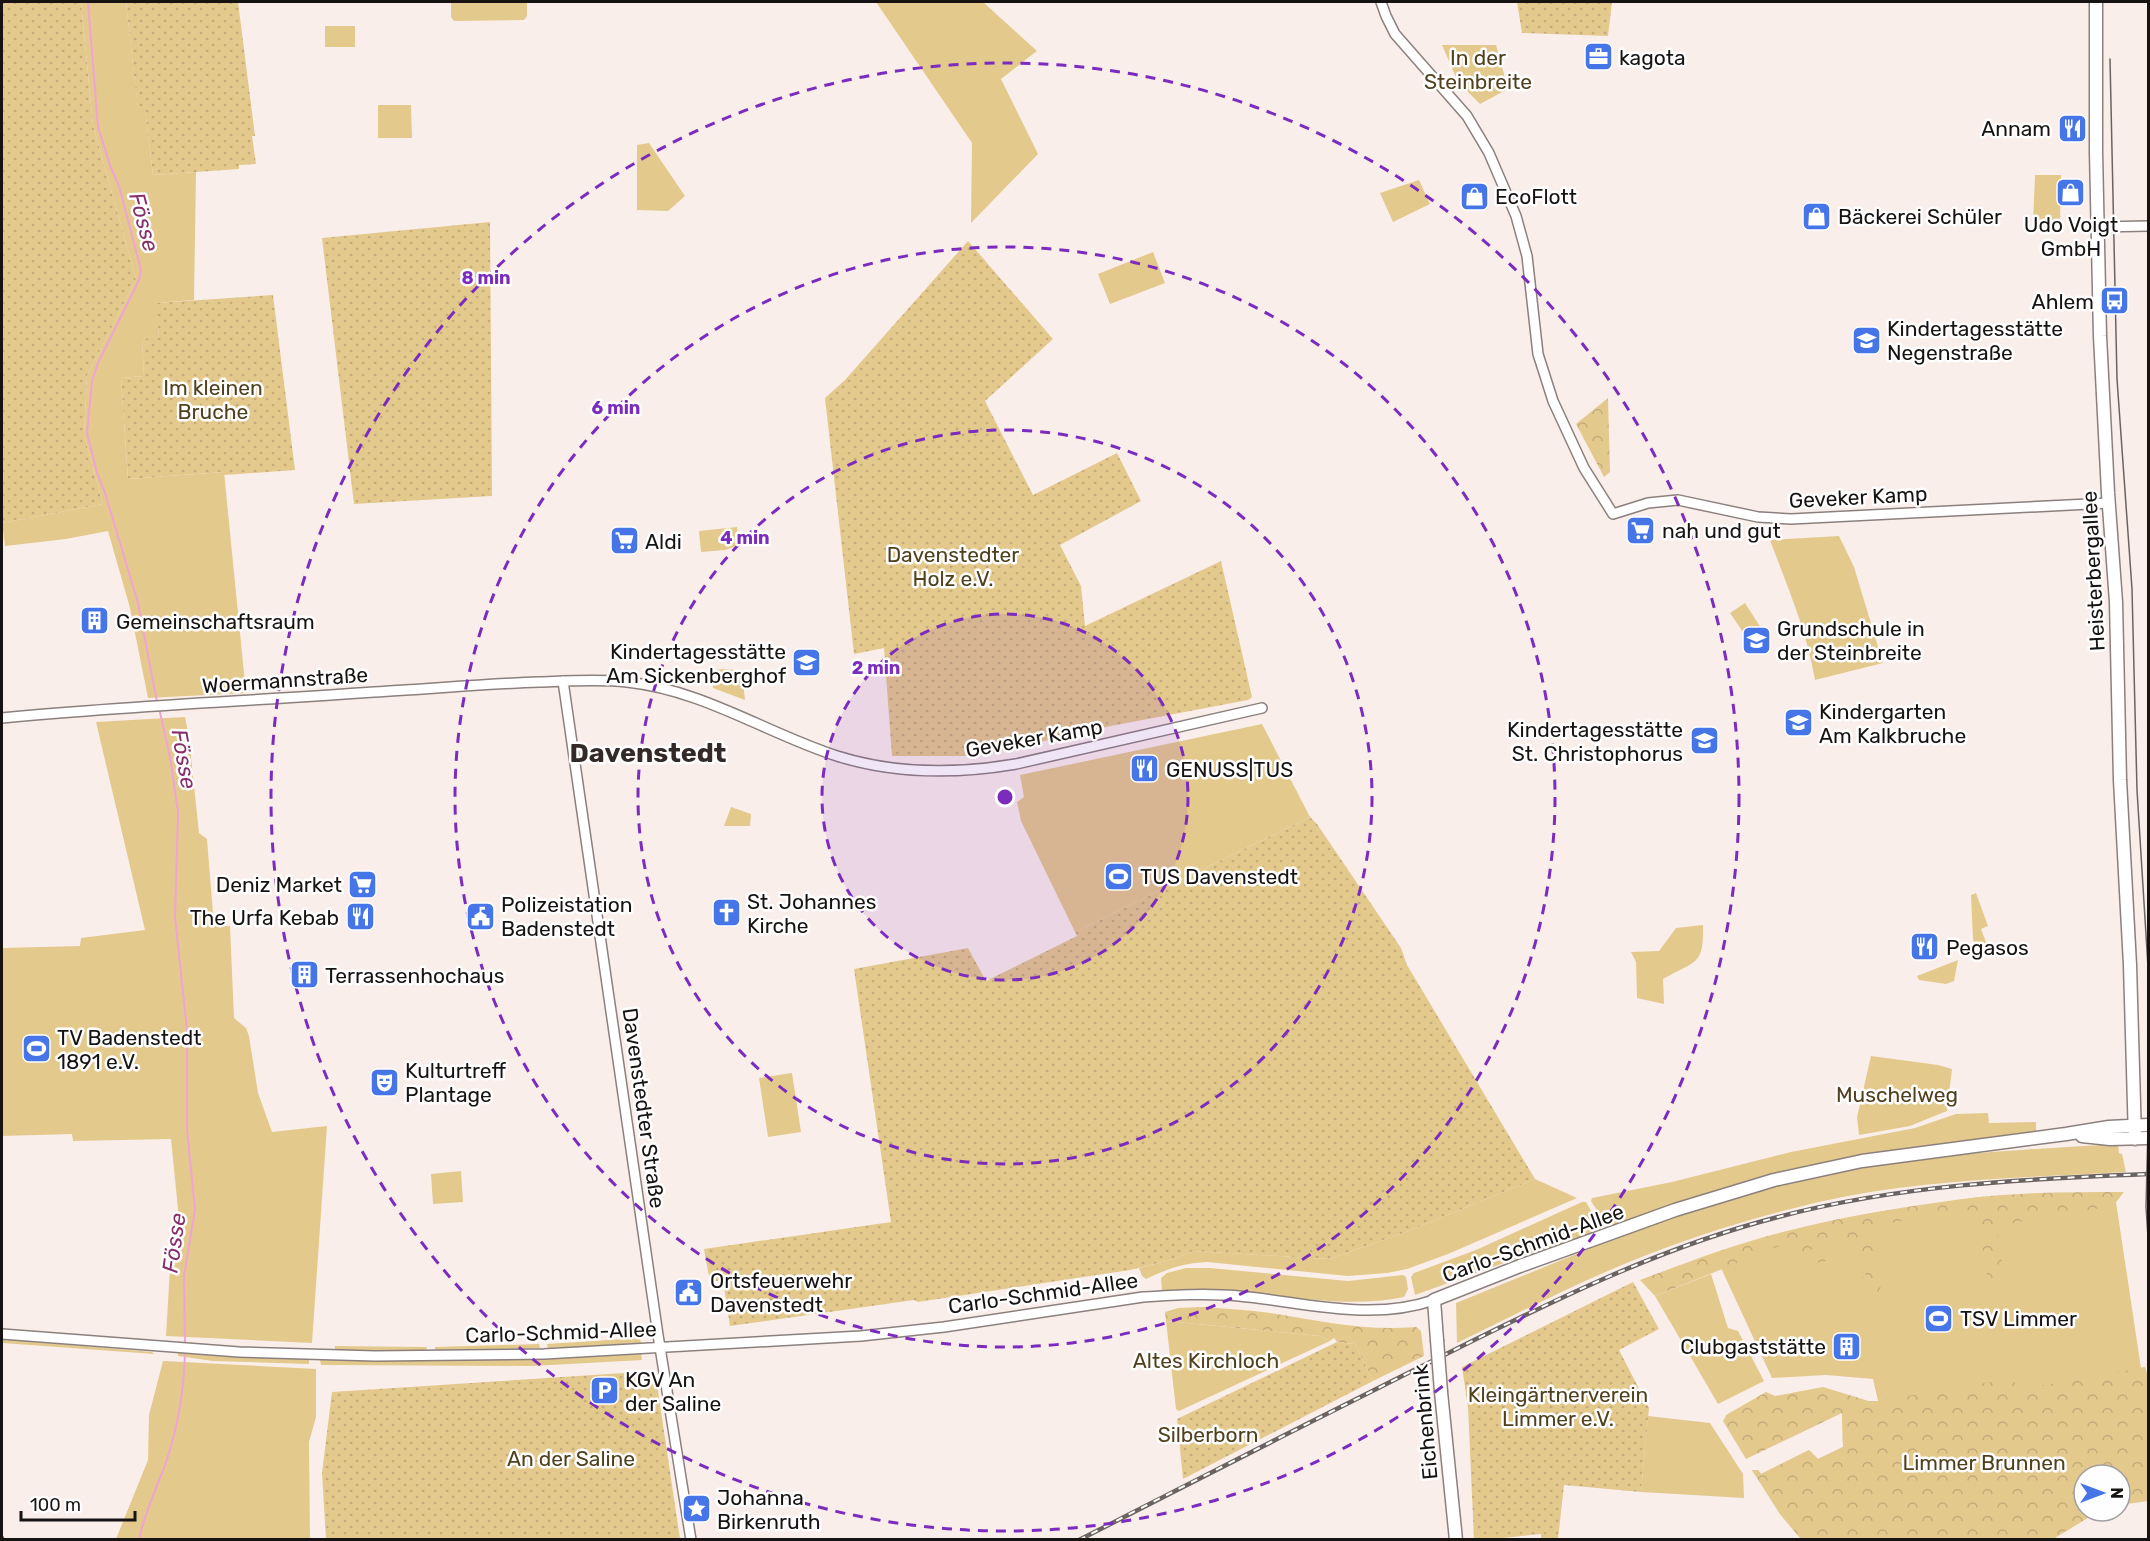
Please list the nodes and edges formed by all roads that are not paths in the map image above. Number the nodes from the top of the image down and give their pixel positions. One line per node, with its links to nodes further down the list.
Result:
1 (1381, 2): 5 (street, Geveker Kamp)
2 (2096, 2): 4 (main road, Heisterbergallee)
3 (2148, 226): 4 (street)
4 (2098, 227): 5 (main road, Heisterbergallee)
5 (2109, 503): 9 (main road, Heisterbergallee)
6 (567, 681): 7 (street, Geveker Kamp); 8 (street, Woermannstraße); 16 (street, Davenstedter Straße)
7 (1262, 708)
8 (2, 718)
9 (2134, 1125): 10 (main road, Carlo-Schmid-Allee); 11 (main road, Carlo-Schmid-Allee); 13 (main road, Heisterbergallee)
10 (2148, 1125)
11 (2066, 1134): 13 (main road, Carlo-Schmid-Allee); 14 (main road, Carlo-Schmid-Allee)
12 (2148, 1138): 13 (main road, Carlo-Schmid-Allee)
13 (2135, 1139)
14 (1434, 1300): 16 (street, Carlo-Schmid-Allee); 18 (main road, Eichenbrink, bridge)
15 (2, 1334): 16 (street, Carlo-Schmid-Allee)
16 (661, 1347): 17 (street, Davenstedter Straße)
17 (691, 1539)
18 (1456, 1539)

